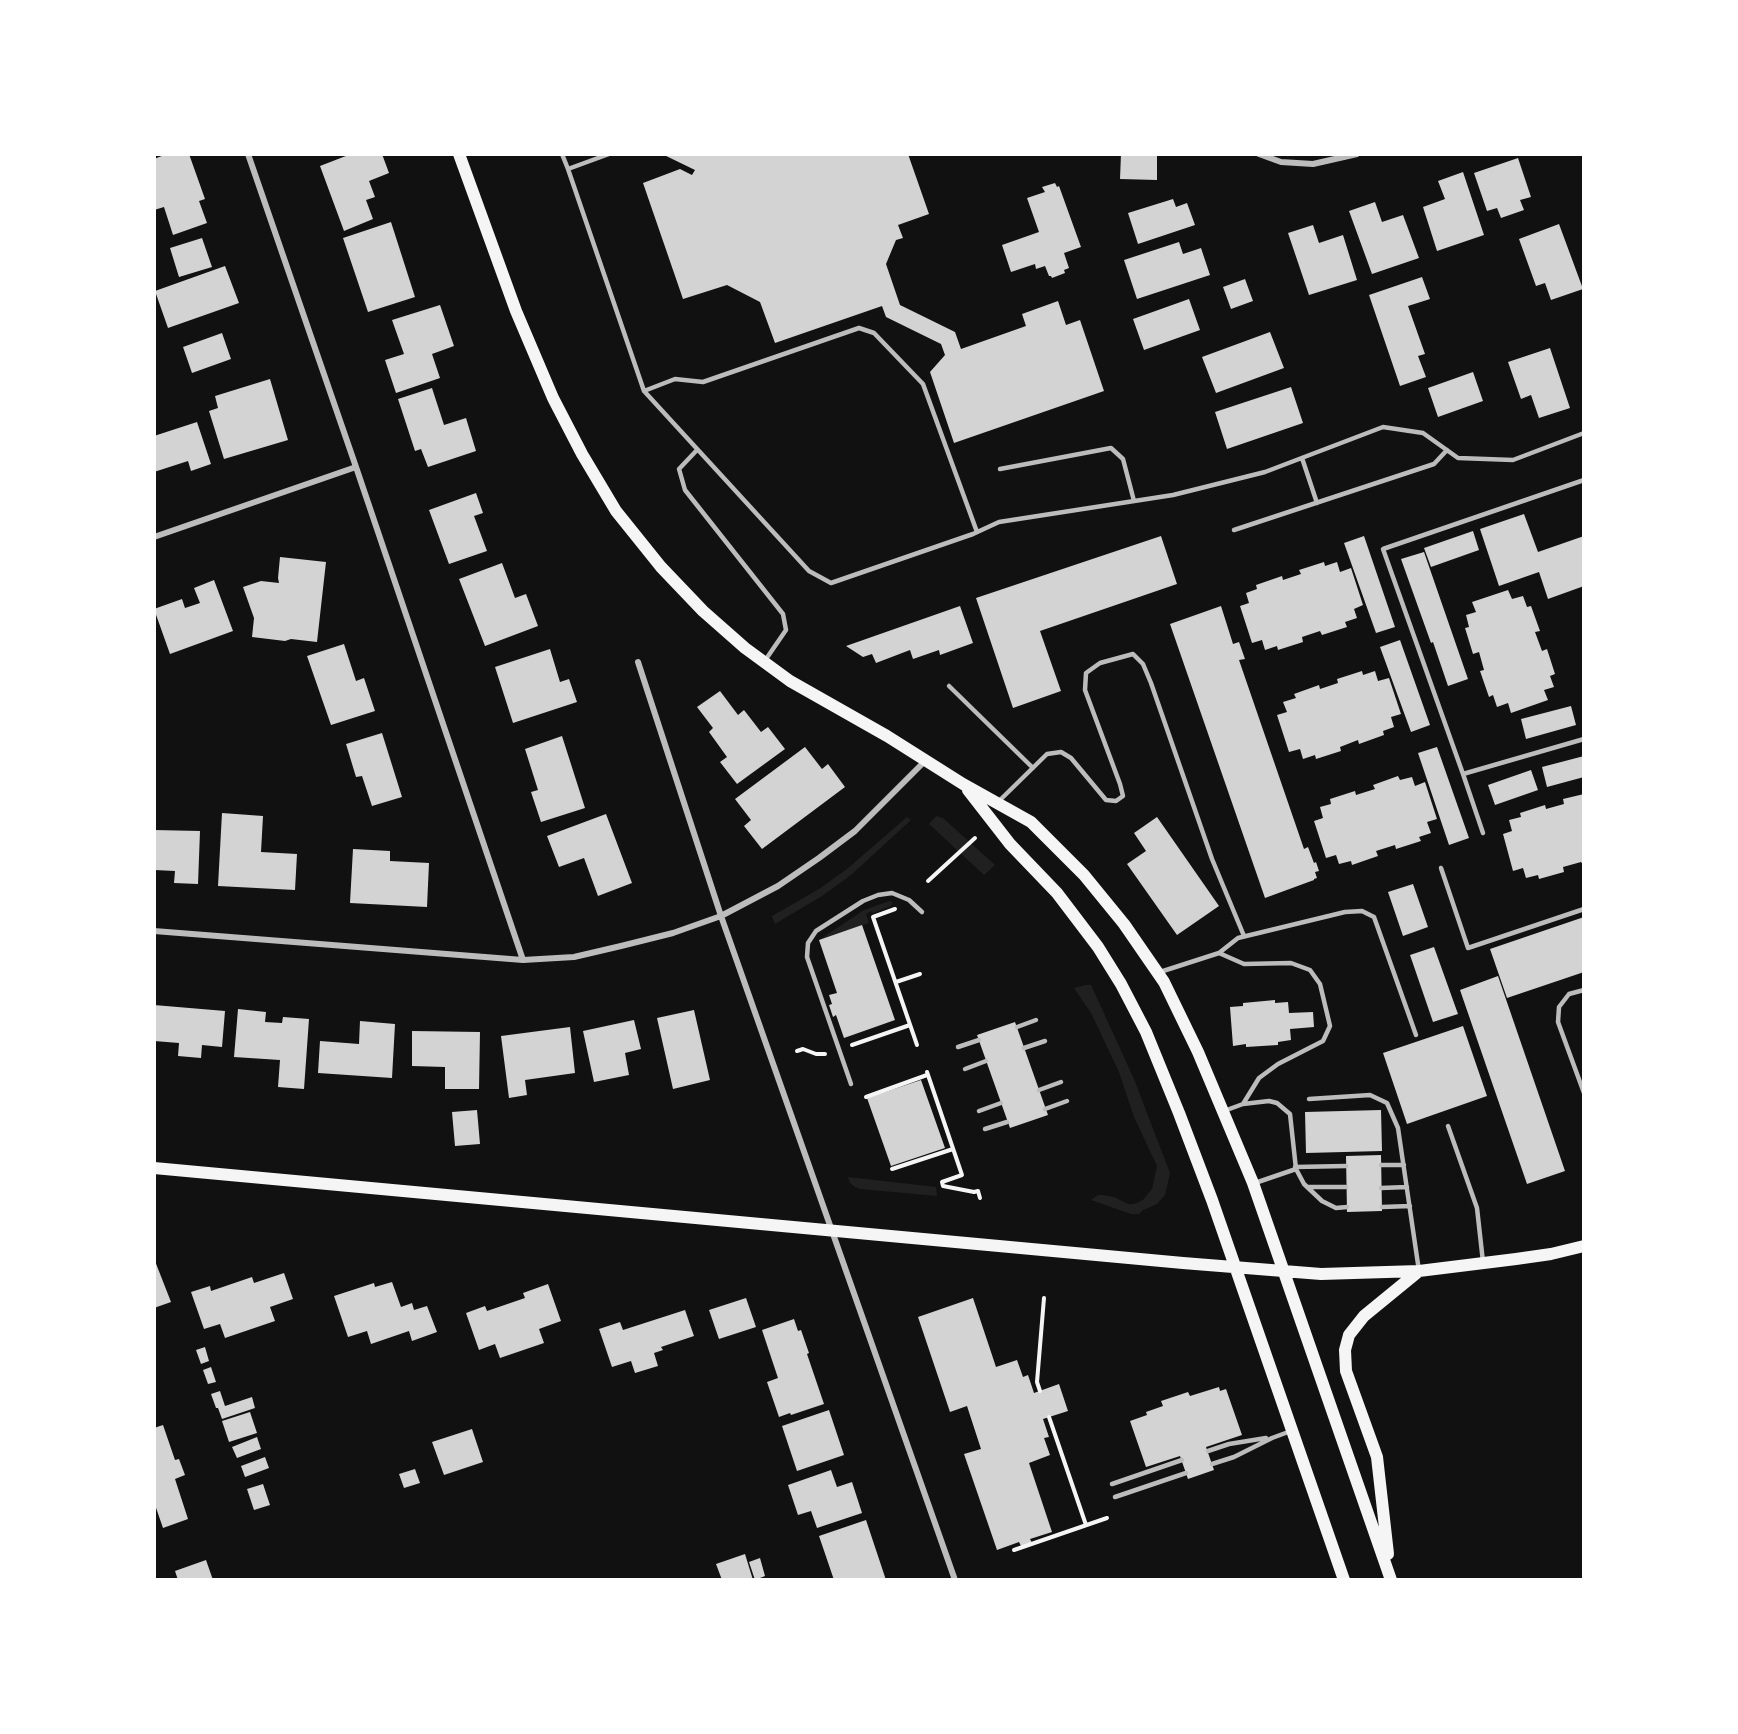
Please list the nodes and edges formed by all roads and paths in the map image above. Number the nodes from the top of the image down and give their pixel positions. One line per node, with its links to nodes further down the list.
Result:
1 (248, 154): 13 (street)
2 (459, 154): 22 (main road)
3 (562, 154): 7 (lane)
4 (609, 154): 7 (lane)
5 (1259, 154): 6 (street)
6 (1357, 154)
7 (568, 170): 8 (lane)
8 (644, 391): 10 (lane); 19 (lane)
9 (1584, 433): 11 (lane)
10 (698, 450): 19 (lane); 22 (lane)
11 (1447, 450): 12 (lane); 17 (lane)
12 (1302, 458): 16 (lane); 17 (lane)
13 (356, 467): 20 (street); 41 (street)
14 (1000, 469): 16 (lane)
15 (1584, 480): 27 (lane)
16 (1134, 501): 19 (lane)
17 (1317, 503): 18 (lane)
18 (1234, 530)
19 (976, 532)
20 (154, 537)
21 (638, 662): 37 (street)
22 (764, 662): 25 (main road)
23 (949, 686): 26 (lane)
24 (1584, 739): 27 (lane)
25 (927, 760): 28 (main road); 37 (street)
26 (1033, 768): 29 (lane); 39 (lane)
27 (1463, 774): 30 (lane)
28 (963, 784): 29 (main road); 94 (main road)
29 (997, 803): 42 (main road)
30 (1483, 833)
31 (975, 838): 33 (path)
32 (1440, 868): 35 (lane)
33 (928, 882)
34 (901, 907): 44 (path)
35 (1584, 909)
36 (922, 912): 61 (lane)
37 (721, 916): 41 (street); 91 (street)
38 (154, 931): 41 (street)
39 (1244, 936): 40 (lane); 49 (lane)
40 (1219, 953): 42 (lane); 68 (lane)
41 (524, 960)
42 (1158, 973): 71 (main road)
43 (920, 974): 44 (path)
44 (896, 982): 47 (path)
45 (1584, 990): 63 (lane)
46 (1036, 1020): 48 (lane)
47 (910, 1025): 52 (path); 53 (path)
48 (1017, 1027)
49 (1416, 1035)
50 (979, 1040): 54 (lane)
51 (1045, 1041): 55 (lane)
52 (917, 1045)
53 (846, 1047)
54 (958, 1047)
55 (1024, 1048)
56 (797, 1051): 57 (path)
57 (832, 1052)
58 (987, 1061): 59 (lane)
59 (964, 1069)
60 (1061, 1082): 62 (lane)
61 (851, 1084)
62 (1039, 1090)
63 (1584, 1093)
64 (866, 1097): 75 (path)
65 (1308, 1099): 77 (lane)
66 (1067, 1101): 69 (lane)
67 (1001, 1103): 70 (lane)
68 (1243, 1104): 71 (lane); 80 (lane)
69 (1046, 1109)
70 (979, 1111)
71 (1224, 1111): 82 (main road)
72 (1007, 1122): 74 (lane)
73 (1448, 1126): 93 (lane)
74 (986, 1129)
75 (952, 1149): 81 (path); 87 (path)
76 (1381, 1165): 77 (lane)
77 (1404, 1165): 85 (lane)
78 (1346, 1166): 80 (lane)
79 (154, 1168): 91 (main road)
80 (1296, 1168): 82 (lane); 83 (lane)
81 (892, 1169)
82 (1253, 1183): 95 (main road)
83 (1307, 1187): 84 (lane); 89 (lane)
84 (1346, 1187)
85 (1407, 1187): 86 (lane); 88 (lane)
86 (1381, 1188)
87 (980, 1198)
88 (1410, 1206): 90 (lane); 96 (lane)
89 (1347, 1207)
90 (1382, 1207)
91 (832, 1230): 94 (main road); 112 (street)
92 (1584, 1246): 93 (main road)
93 (1484, 1264): 96 (main road)
94 (1236, 1268): 95 (main road); 100 (main road)
95 (1283, 1271): 96 (main road); 111 (main road)
96 (1419, 1271): 111 (main road)
97 (1044, 1298): 98 (path)
98 (1040, 1391)
99 (1049, 1417): 109 (path)
100 (1291, 1431): 101 (lane); 113 (main road)
101 (1272, 1438): 102 (lane); 104 (lane)
102 (1208, 1451)
103 (1182, 1460): 106 (lane)
104 (1212, 1464)
105 (1186, 1473): 107 (lane)
106 (1112, 1484)
107 (1116, 1497)
108 (1107, 1518): 109 (path)
109 (1086, 1525): 110 (path)
110 (1014, 1550)
111 (1391, 1578)
112 (955, 1580)
113 (1344, 1580)

